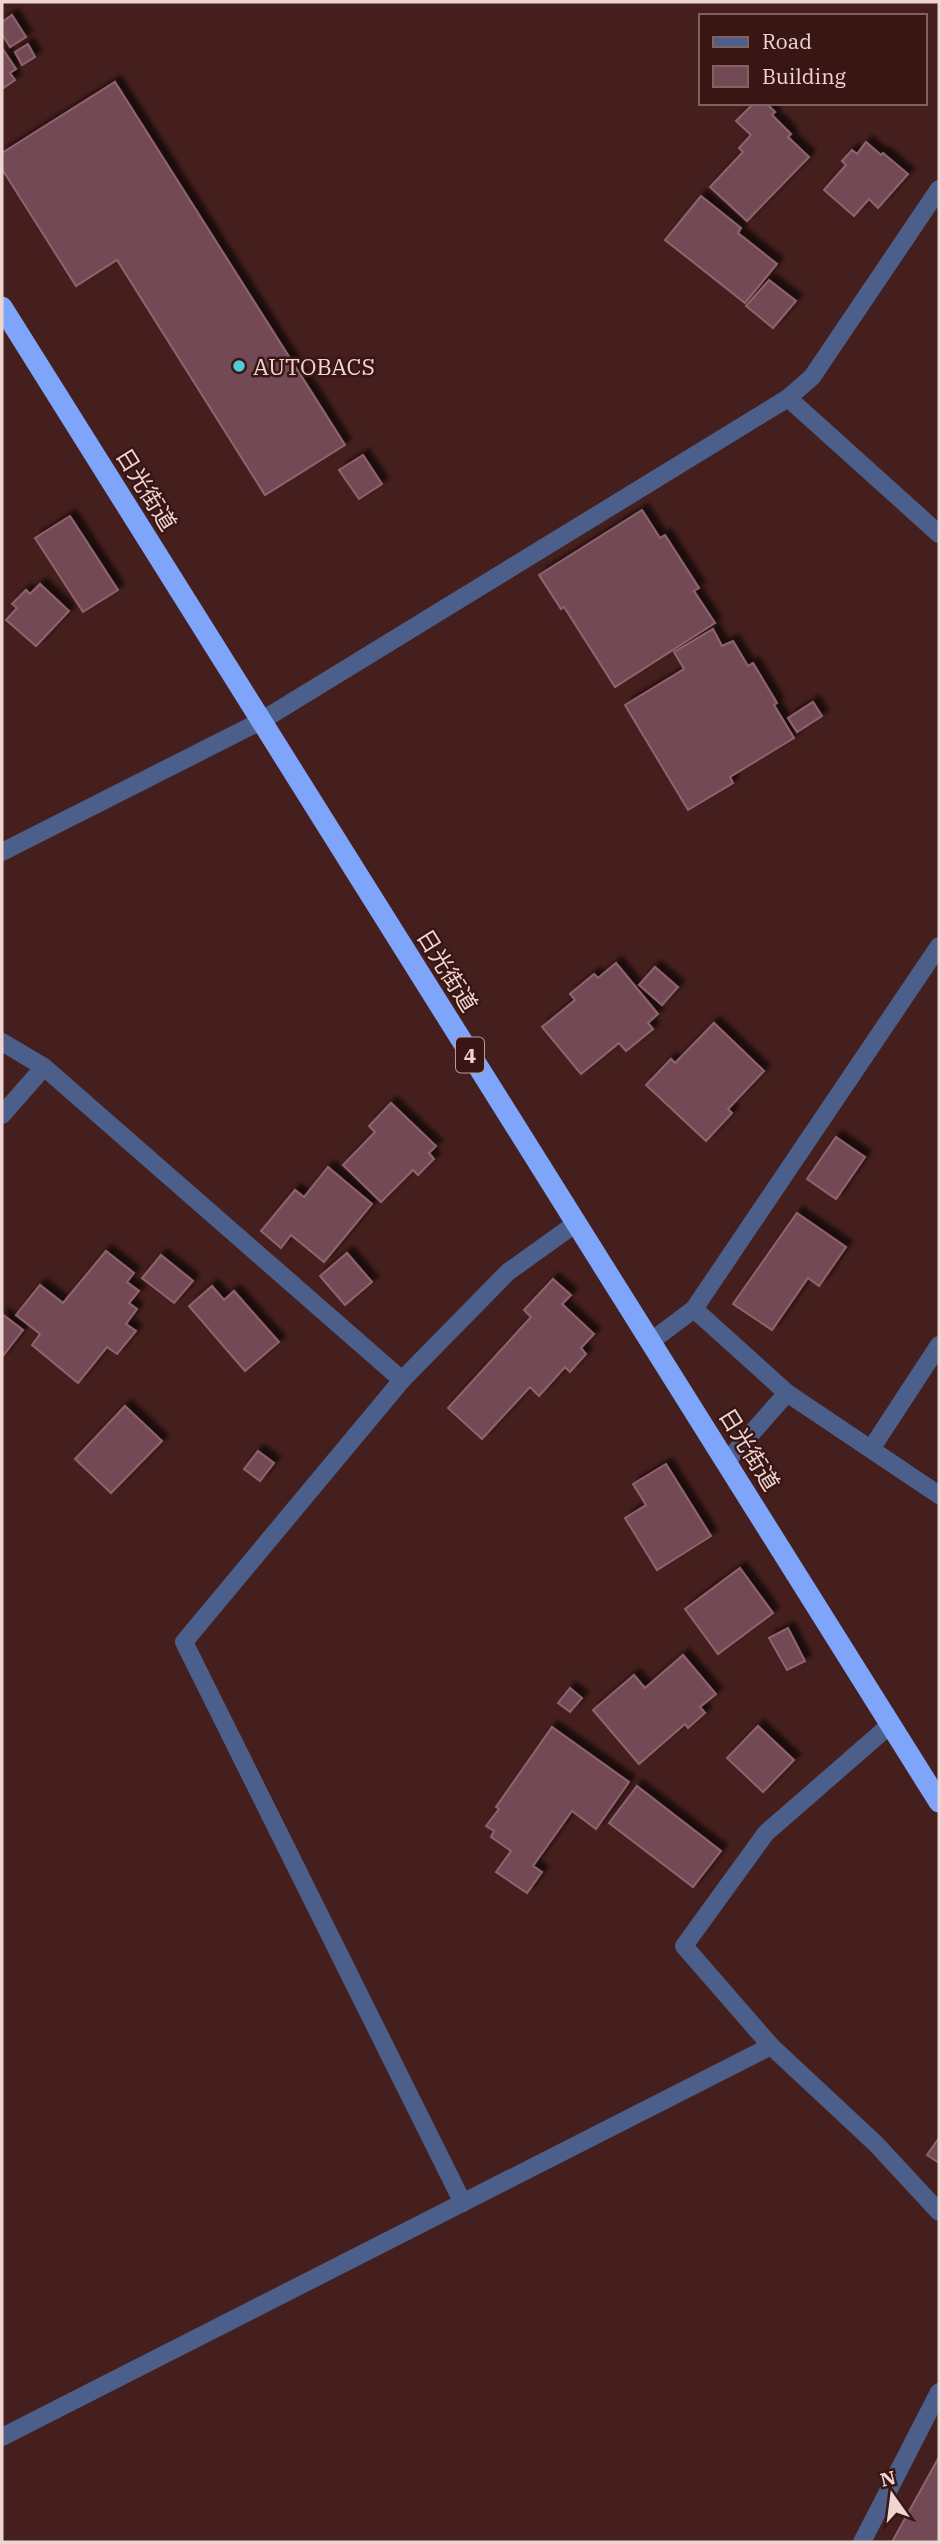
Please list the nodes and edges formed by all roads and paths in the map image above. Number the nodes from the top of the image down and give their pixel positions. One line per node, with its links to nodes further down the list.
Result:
1 (939, 189): 3 (street)
2 (2, 307): 5 (highway, 日光街道 / 4)
3 (788, 398): 4 (street); 5 (street)
4 (939, 534)
5 (261, 721): 6 (street); 11 (highway, 日光街道 / 4)
6 (2, 852)
7 (939, 946): 12 (street)
8 (2, 1042): 9 (street)
9 (44, 1068): 10 (street); 15 (street)
10 (2, 1115)
11 (575, 1224): 13 (highway, 日光街道 / 4); 15 (street)
12 (694, 1309): 13 (street); 16 (street)
13 (649, 1342): 18 (highway, 日光街道 / 4)
14 (939, 1345): 17 (street)
15 (402, 1380): 23 (street)
16 (787, 1394): 17 (street); 18 (street)
17 (871, 1450): 19 (street)
18 (727, 1461): 20 (highway, 日光街道 / 4)
19 (939, 1495)
20 (891, 1724): 21 (highway, 日光街道 / 4); 22 (street)
21 (939, 1802)
22 (771, 2046): 23 (street); 24 (street)
23 (463, 2203): 26 (street)
24 (939, 2212)
25 (939, 2392): 27 (street)
26 (2, 2437)
27 (862, 2542)

